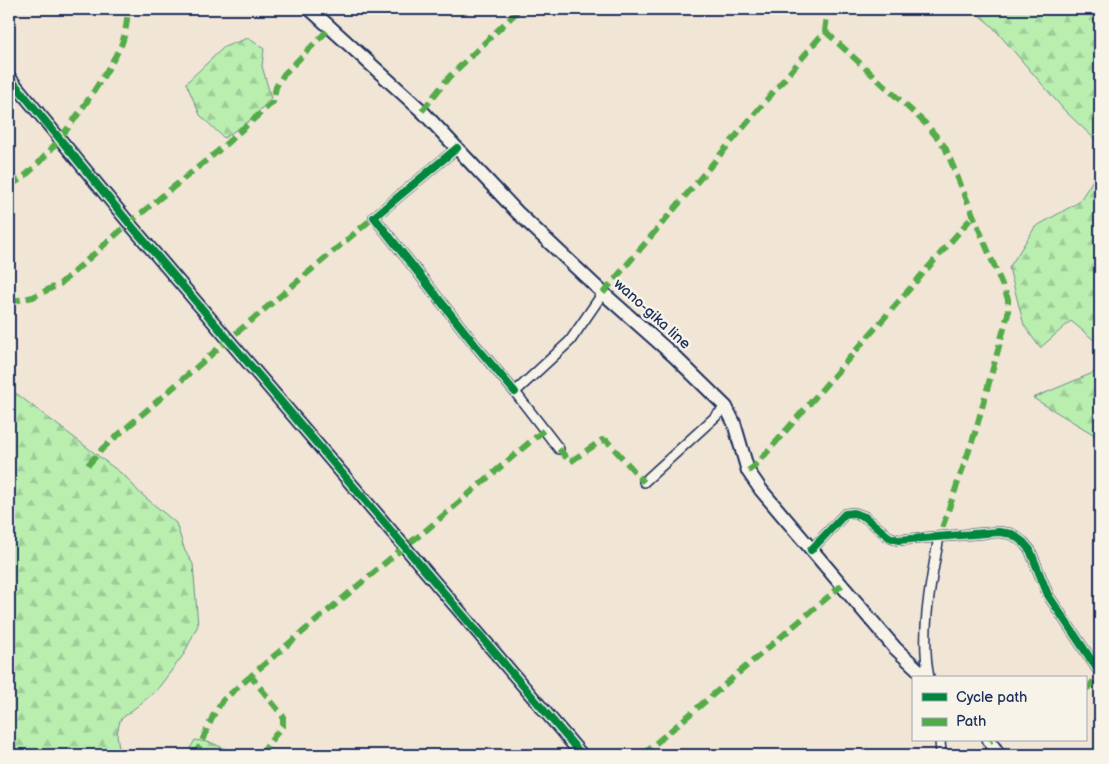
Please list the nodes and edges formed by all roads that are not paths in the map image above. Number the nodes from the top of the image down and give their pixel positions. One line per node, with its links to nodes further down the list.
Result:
1 (310, 9): 3 (main road, wano-gika line)
2 (9, 77): 16 (street)
3 (457, 148): 4 (main road, wano-gika line); 5 (street)
4 (603, 293): 5 (street); 6 (main road, wano-gika line)
5 (514, 392): 7 (street)
6 (726, 407): 8 (street); 10 (main road, wano-gika line)
7 (559, 449)
8 (644, 482)
9 (939, 537): 10 (street); 11 (street); 13 (street)
10 (812, 550): 12 (main road, wano-gika line)
11 (1100, 672)
12 (926, 676)
13 (928, 676)
14 (940, 742): 17 (street)
15 (990, 742): 18 (main road)
16 (582, 755)
17 (940, 755)
18 (999, 755)

